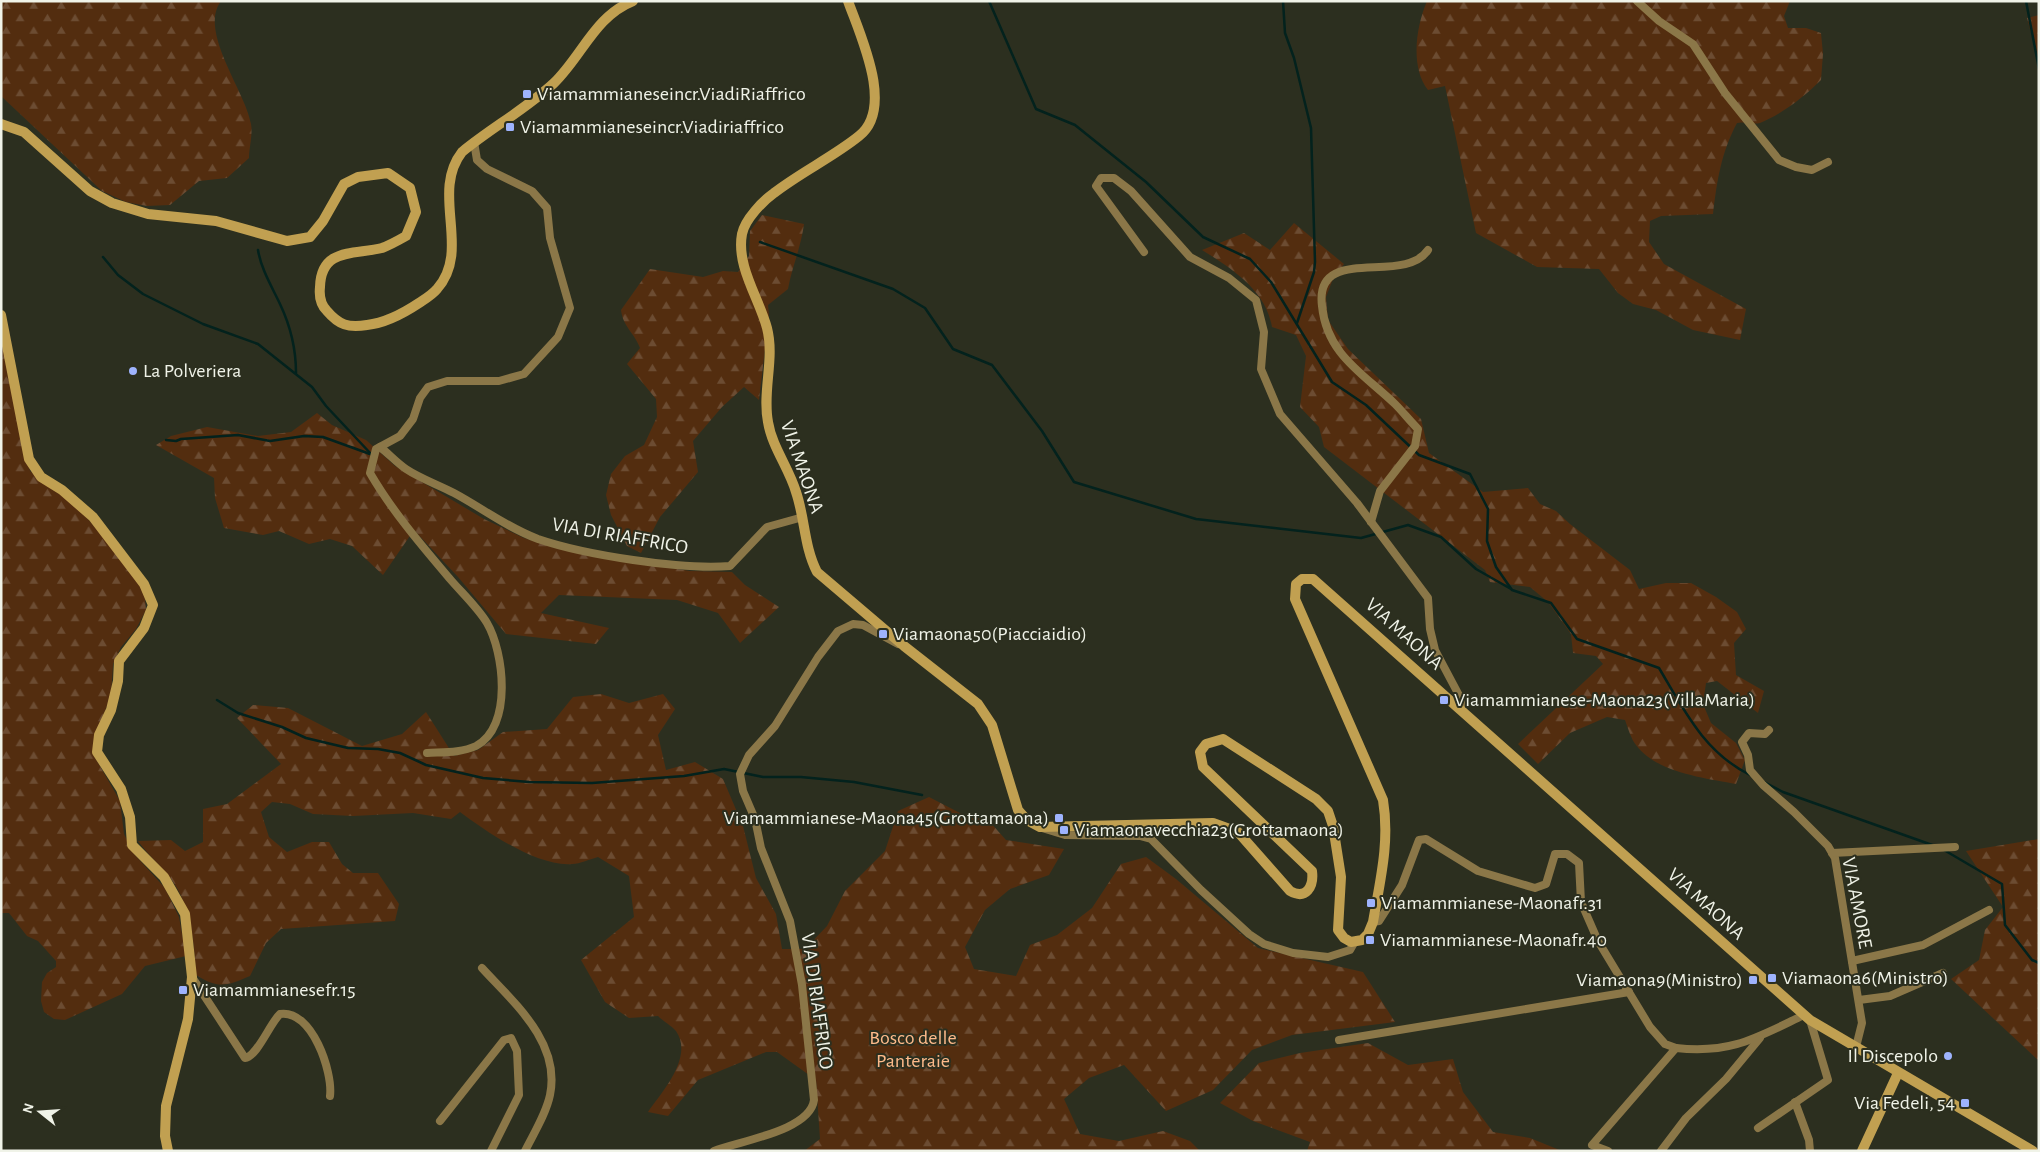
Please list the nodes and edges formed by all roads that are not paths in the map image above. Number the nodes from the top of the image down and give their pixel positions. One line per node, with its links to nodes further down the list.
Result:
1 (633, 1): 5 (main road)
2 (848, 1): 11 (main road, VIA MAONA)
3 (1637, 1): 6 (street)
4 (1, 124): 5 (main road)
5 (474, 142): 10 (street)
6 (1828, 162)
7 (1428, 250): 12 (street)
8 (1144, 252): 12 (street)
9 (1, 315): 26 (main road)
10 (380, 447): 11 (street, VIA DI RIAFFRICO); 16 (street)
11 (802, 517): 13 (main road, VIA MAONA)
12 (1371, 522): 14 (street)
13 (904, 646): 17 (main road, VIA MAONA); 42 (street, VIA DI RIAFFRICO)
14 (1461, 708): 21 (main road, VIA MAONA); 29 (main road, VIA MAONA)
15 (1769, 730): 19 (street, VIA AMORE)
16 (427, 753)
17 (1040, 827): 22 (street, VIA MAONA); 22 (main road)
18 (1955, 847): 19 (street)
19 (1832, 853): 23 (street, VIA AMORE)
20 (1989, 910): 23 (street)
21 (1373, 922): 22 (main road, VIA MAONA); 27 (street)
22 (1354, 943)
23 (1852, 961): 28 (street, VIA AMORE)
24 (482, 968): 41 (street)
25 (1943, 973): 28 (street)
26 (192, 977): 35 (street); 39 (main road)
27 (1630, 992): 31 (street); 33 (street)
28 (1859, 1000): 32 (street, VIA AMORE)
29 (1807, 1018): 30 (street); 32 (main road, VIA MAONA); 36 (street)
30 (1761, 1036): 33 (street); 44 (street)
31 (1339, 1040)
32 (1856, 1046): 34 (main road, VIA MAONA)
33 (1676, 1048): 43 (street)
34 (1898, 1073): 46 (main road); 47 (main road, VIA MAONA)
35 (330, 1096)
36 (1795, 1102): 38 (street); 45 (street)
37 (440, 1121): 40 (street)
38 (1758, 1128)
39 (168, 1151)
40 (490, 1151)
41 (525, 1151)
42 (714, 1151)
43 (1608, 1151)
44 (1661, 1151)
45 (1810, 1151)
46 (1862, 1151)
47 (2033, 1151)

